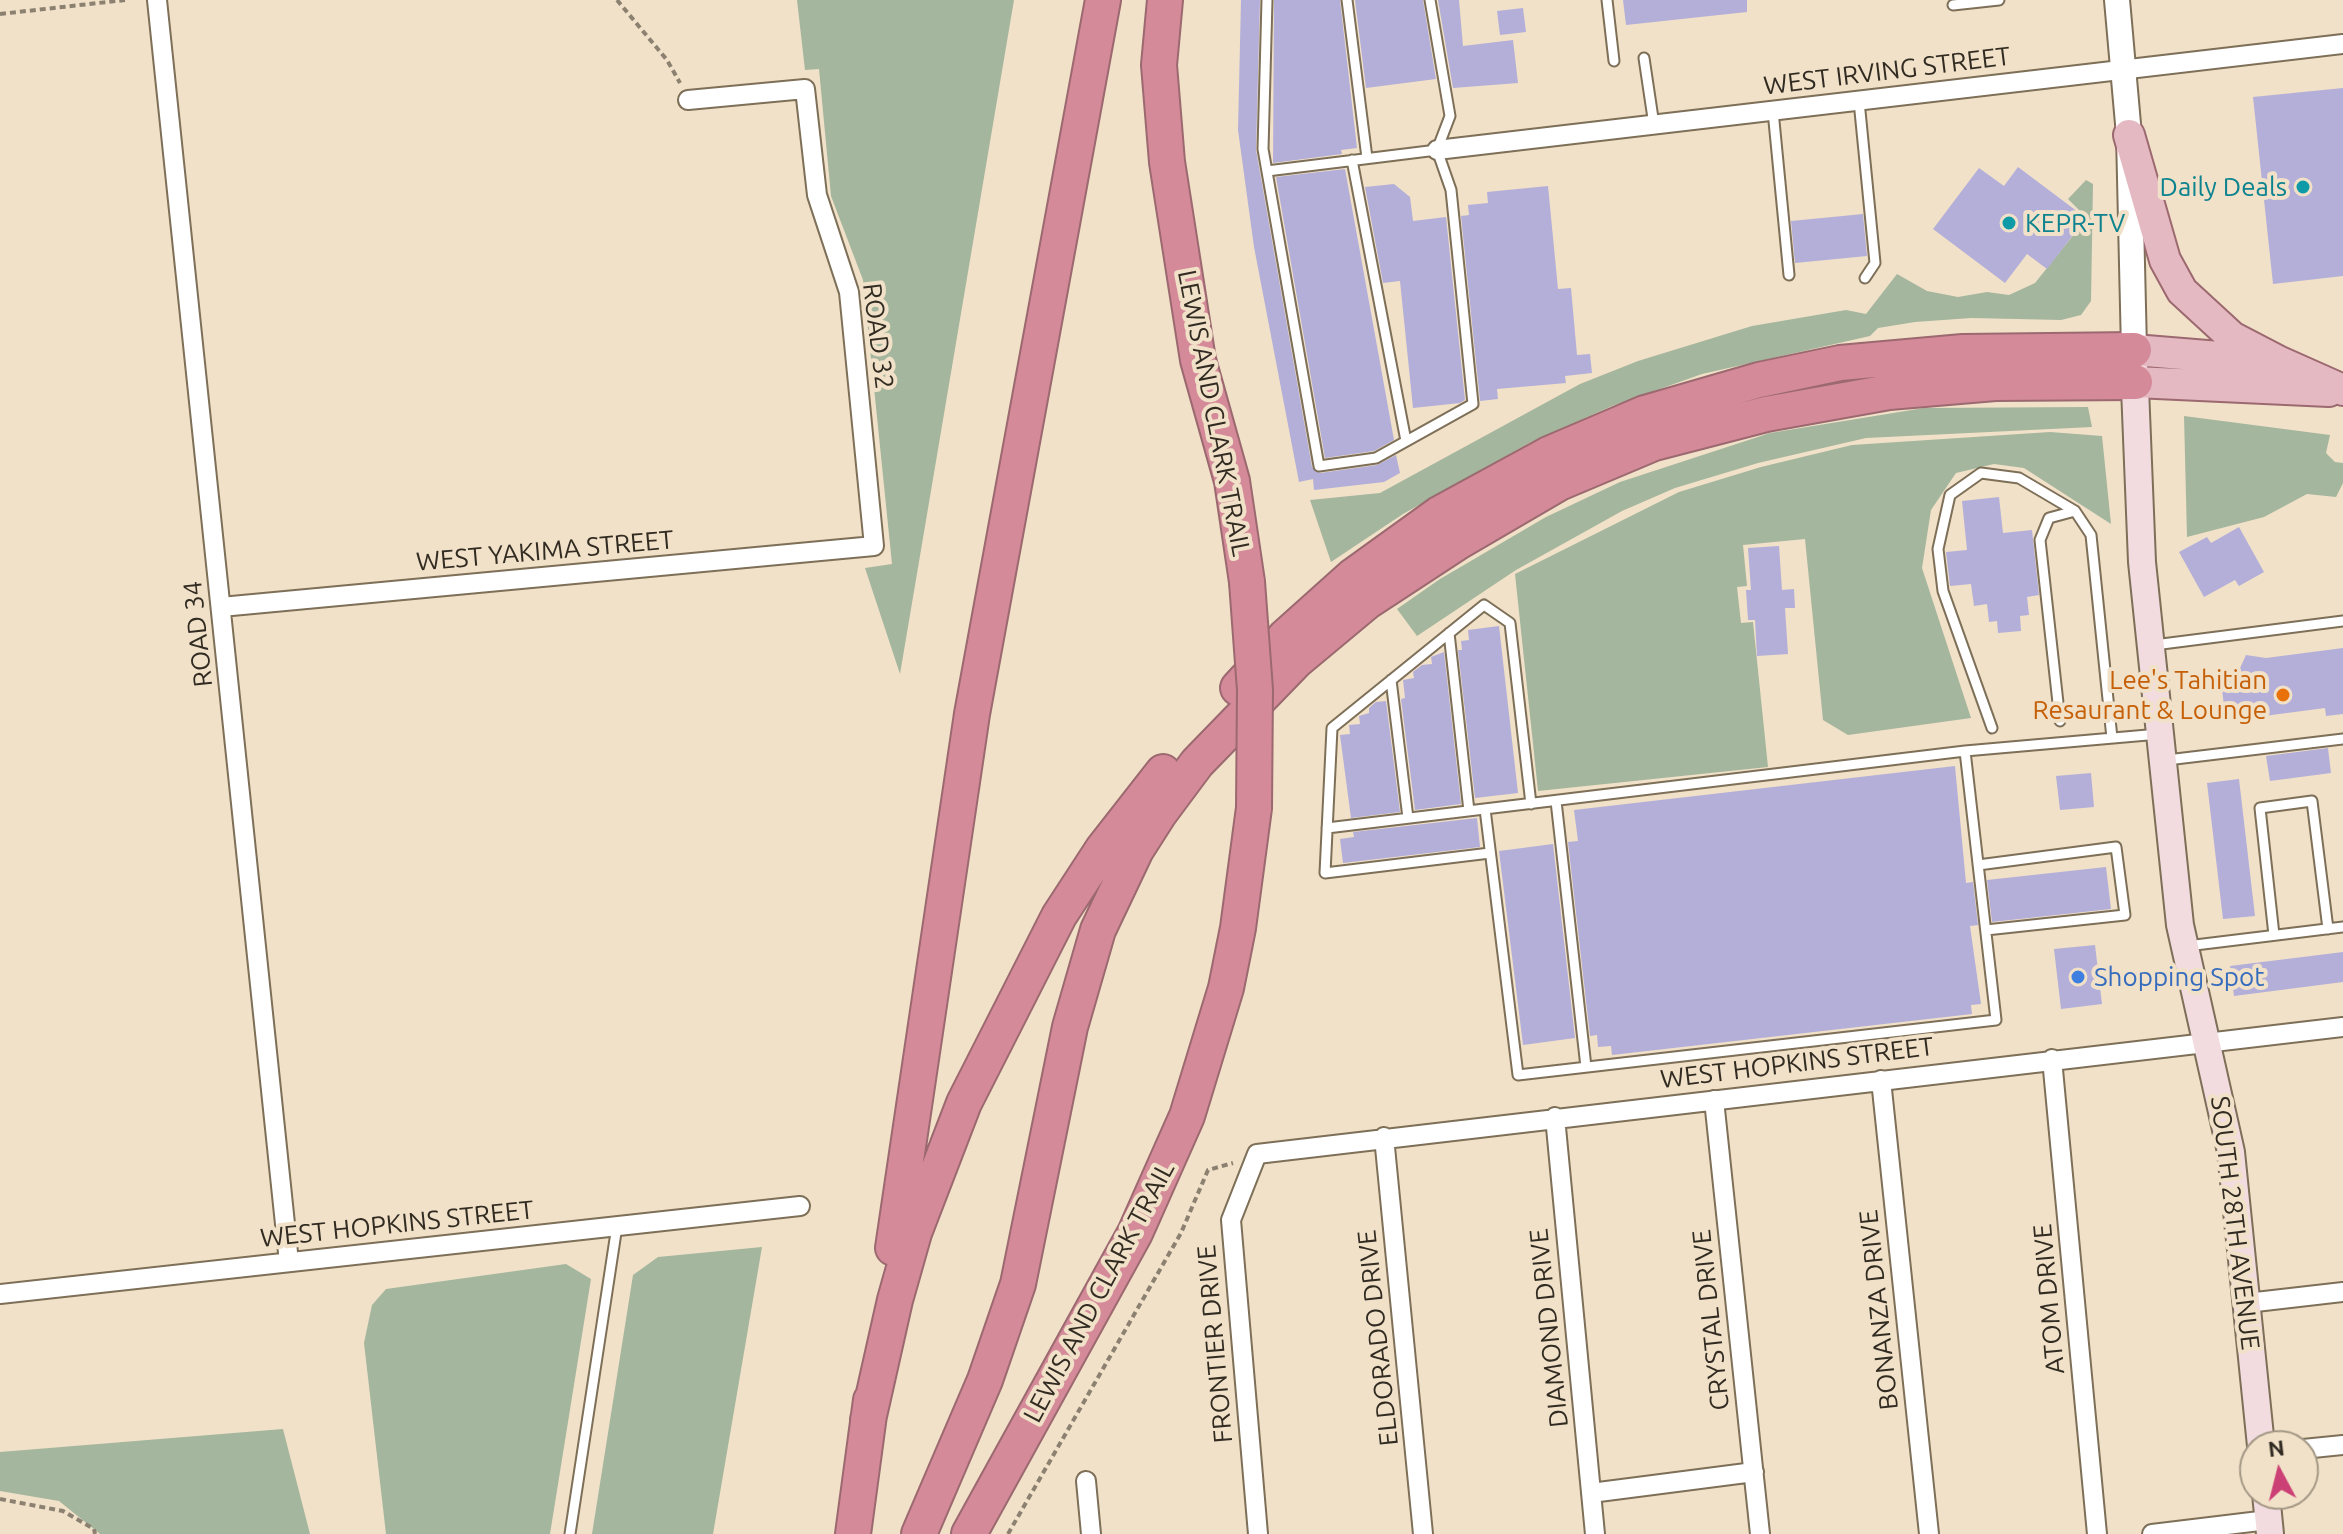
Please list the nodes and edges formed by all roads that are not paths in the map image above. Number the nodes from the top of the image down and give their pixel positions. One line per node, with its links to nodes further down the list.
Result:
1 (157, 0): 34 (street, ROAD 34)
2 (1103, 0): 74 (highway)
3 (1165, 0): 24 (highway, LEWIS AND CLARK TRAIL)
4 (1186, 0): 24 (highway)
5 (1267, 0): 25 (lane)
6 (1347, 0): 22 (lane)
7 (1430, 0): 21 (lane)
8 (1607, 0): 14 (lane)
9 (1999, 0): 11 (lane)
10 (2117, 0): 15 (street)
11 (1953, 5)
12 (2343, 44): 15 (street, WEST IRVING STREET)
13 (1644, 58): 19 (lane)
14 (1614, 61)
15 (2123, 70): 17 (street, WEST IRVING STREET); 20 (street)
16 (688, 100): 33 (street, ROAD 32)
17 (1859, 101): 18 (street, WEST IRVING STREET); 27 (lane)
18 (1773, 111): 19 (street, WEST IRVING STREET); 26 (lane)
19 (1654, 125): 21 (street, WEST IRVING STREET)
20 (2129, 135): 28 (main road); 29 (street)
21 (1437, 150): 22 (lane); 31 (lane)
22 (1367, 158): 23 (lane)
23 (1352, 160): 25 (lane); 31 (lane)
24 (1167, 162): 85 (highway, LEWIS AND CLARK TRAIL, bridge)
25 (1267, 171): 31 (lane)
26 (1789, 275)
27 (1865, 278)
28 (2280, 362): 29 (main road); 30 (main road)
29 (2134, 366): 30 (main road); 37 (main road, SOUTH 28TH AVENUE); 74 (highway); 84 (highway)
30 (2343, 390)
31 (1406, 441)
32 (2075, 511): 39 (lane); 40 (lane); 42 (lane)
33 (874, 546): 34 (street, WEST YAKIMA STREET)
34 (221, 607): 70 (street, ROAD 34)
35 (2343, 621): 37 (lane)
36 (1449, 633): 38 (lane); 47 (lane); 49 (lane)
37 (2151, 645): 41 (main road, SOUTH 28TH AVENUE)
38 (1391, 680): 50 (lane); 51 (lane)
39 (2060, 721)
40 (1992, 728)
41 (2160, 734): 42 (lane); 45 (main road, SOUTH 28TH AVENUE)
42 (2112, 738): 44 (lane)
43 (2343, 739): 45 (lane)
44 (1965, 751): 46 (lane); 53 (lane)
45 (2163, 761): 58 (main road, SOUTH 28TH AVENUE)
46 (1556, 801): 47 (lane); 62 (lane)
47 (1531, 804): 48 (lane)
48 (1485, 809): 49 (lane); 52 (lane)
49 (1469, 811): 50 (lane)
50 (1408, 818): 51 (lane)
51 (1327, 828): 52 (lane)
52 (1490, 853): 62 (lane)
53 (1978, 865): 56 (lane); 56 (lane)
54 (2343, 927): 55 (lane)
55 (2328, 929): 57 (lane); 57 (lane)
56 (1986, 930): 62 (lane)
57 (2274, 935): 58 (lane)
58 (2183, 946): 60 (main road, SOUTH 28TH AVENUE)
59 (2343, 1027): 60 (street, WEST HOPKINS STREET)
60 (2207, 1042): 61 (street, WEST HOPKINS STREET); 73 (main road, SOUTH 28TH AVENUE)
61 (2052, 1059): 63 (street, WEST HOPKINS STREET); 92 (street, ATOM DRIVE)
62 (1586, 1067)
63 (1881, 1080): 64 (street, WEST HOPKINS STREET); 91 (street, BONANZA DRIVE)
64 (1714, 1100): 65 (street, WEST HOPKINS STREET); 78 (street, CRYSTAL DRIVE)
65 (1555, 1117): 66 (street, WEST HOPKINS STREET); 80 (street, DIAMOND DRIVE)
66 (1384, 1137): 67 (street, WEST HOPKINS STREET); 88 (street, ELDORADO DRIVE)
67 (1255, 1158): 87 (street, FRONTIER DRIVE)
68 (800, 1206): 69 (street, WEST HOPKINS STREET)
69 (617, 1226): 70 (street, WEST HOPKINS STREET); 82 (lane)
70 (289, 1262): 72 (street, WEST HOPKINS STREET)
71 (2343, 1292): 73 (street)
72 (0, 1294)
73 (2247, 1303): 75 (main road, SOUTH 28TH AVENUE)
74 (868, 1420): 83 (highway)
75 (2259, 1430)
76 (2343, 1445): 77 (street)
77 (2319, 1447)
78 (1754, 1472): 80 (street); 90 (street, CRYSTAL DRIVE)
79 (1086, 1481): 86 (street)
80 (1591, 1493): 89 (street, DIAMOND DRIVE)
81 (2268, 1516): 93 (street)
82 (570, 1534)
83 (853, 1534)
84 (919, 1534)
85 (969, 1534)
86 (1091, 1534)
87 (1258, 1534)
88 (1423, 1534)
89 (1595, 1534)
90 (1760, 1534)
91 (1929, 1534)
92 (2097, 1534)
93 (2152, 1534)

